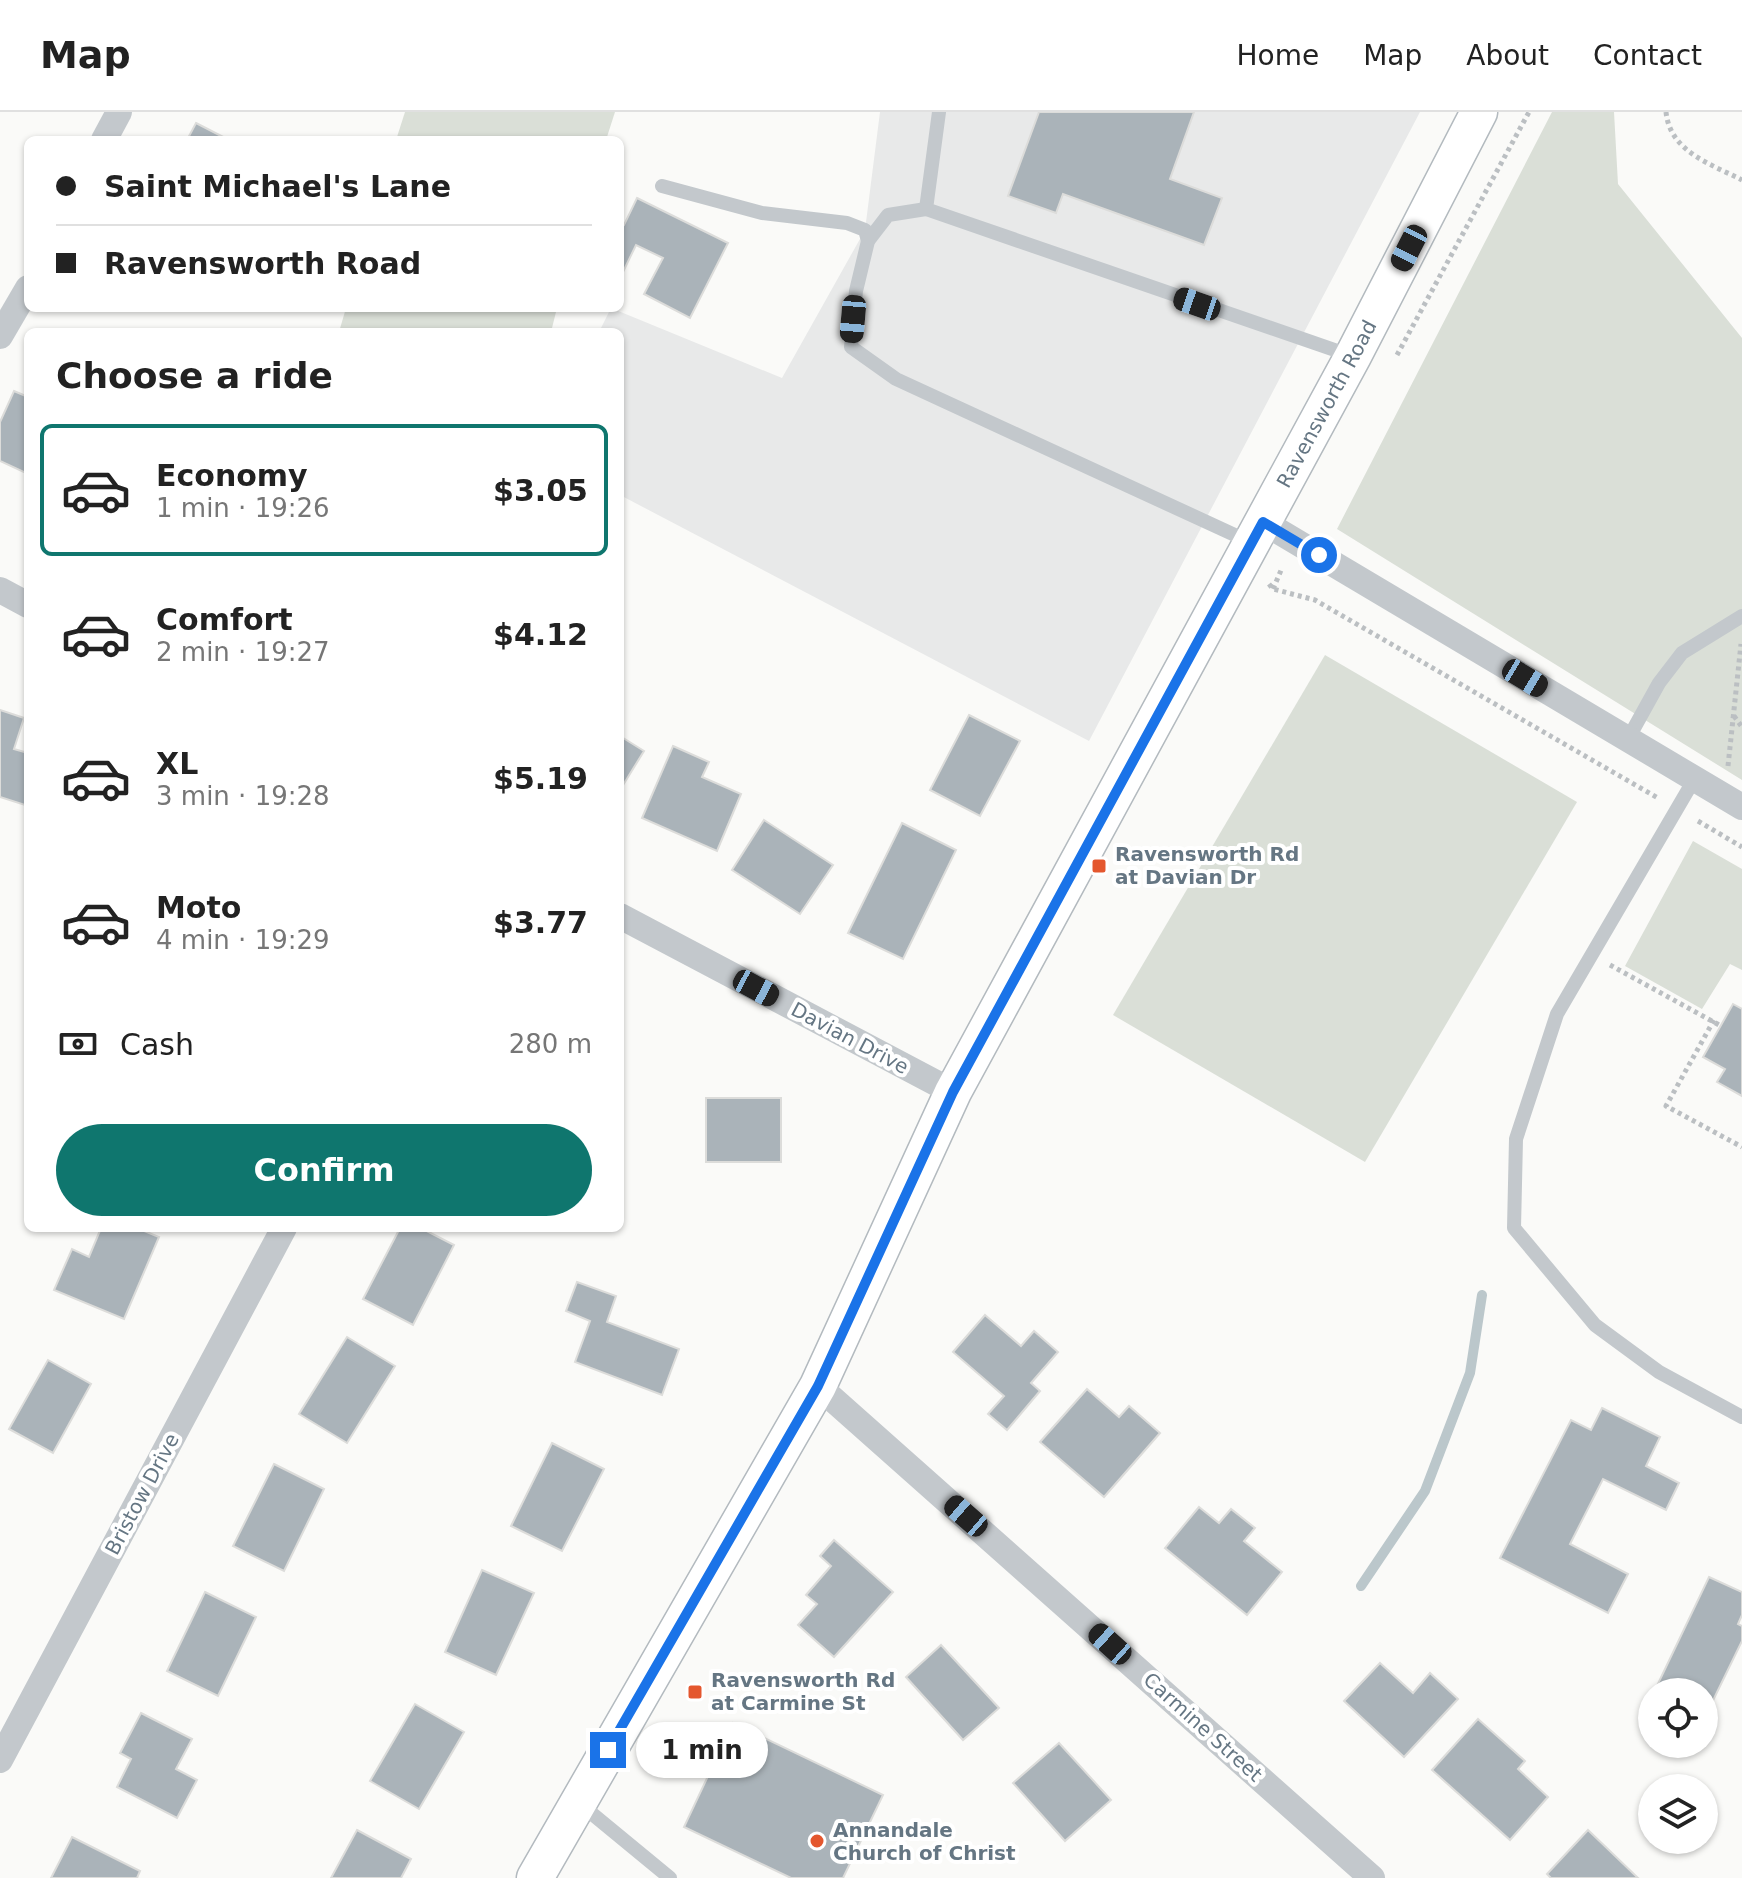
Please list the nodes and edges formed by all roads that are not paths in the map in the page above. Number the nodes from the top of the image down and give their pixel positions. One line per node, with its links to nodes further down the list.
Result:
1 (119, 112): 4 (street)
2 (939, 112): 6 (lane)
3 (1479, 112): 10 (main road, Ravensworth Road)
4 (106, 136)
5 (662, 186): 7 (lane)
6 (926, 209): 7 (lane); 10 (lane)
7 (868, 241): 11 (lane)
8 (24, 295): 9 (street)
9 (0, 336)
10 (1353, 356): 11 (main road, Ravensworth Road)
11 (1252, 541): 15 (street); 19 (main road, Ravensworth Road)
12 (0, 590): 13 (street)
13 (24, 603)
14 (1742, 616): 15 (lane)
15 (1628, 739): 16 (street)
16 (1695, 778): 17 (street); 22 (lane)
17 (1734, 802)
18 (624, 918): 19 (street, Davian Drive)
19 (953, 1092): 21 (main road, Ravensworth Road)
20 (282, 1232): 23 (street, Bristow Drive)
21 (818, 1386): 24 (main road, Ravensworth Road); 27 (street, Carmine Street)
22 (1742, 1417)
23 (0, 1760)
24 (578, 1803): 25 (main road, Ravensworth Road); 26 (lane)
25 (535, 1878)
26 (670, 1878)
27 (1372, 1878)

